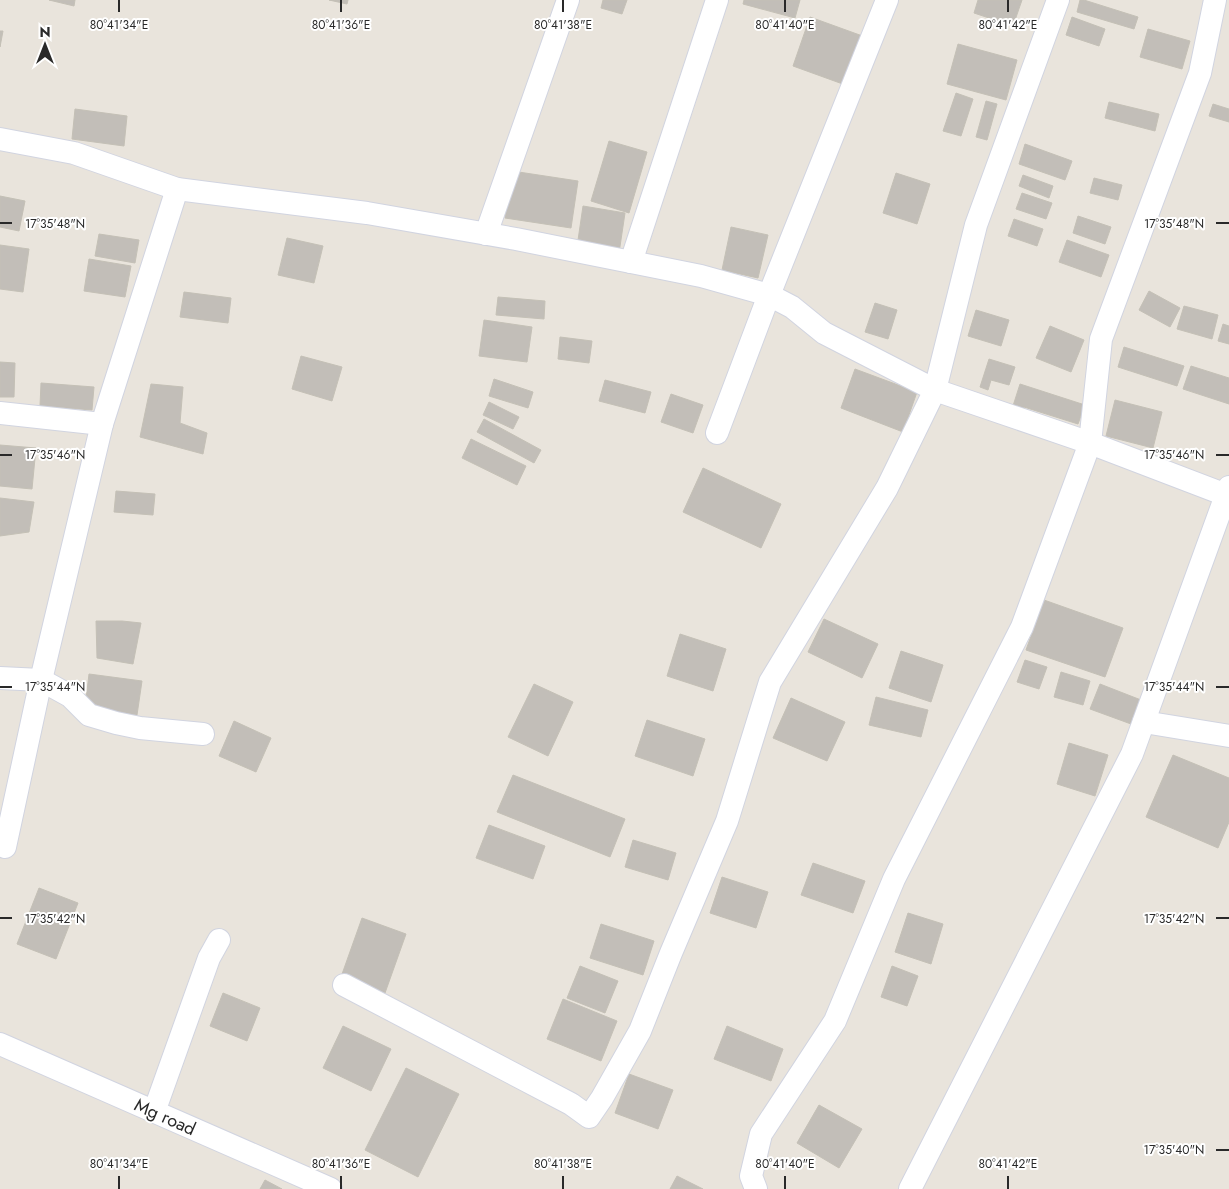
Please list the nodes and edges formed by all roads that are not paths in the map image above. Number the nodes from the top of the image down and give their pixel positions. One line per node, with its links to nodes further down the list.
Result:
1 (568, 0): 8 (street)
2 (717, 0): 9 (street)
3 (887, 0): 10 (street)
4 (1058, 0): 11 (street)
5 (1215, 0): 15 (street)
6 (0, 139): 7 (street)
7 (176, 189): 8 (street); 13 (street)
8 (486, 234): 9 (street)
9 (630, 262): 10 (street)
10 (768, 295): 11 (street); 14 (street)
11 (935, 390): 15 (street); 24 (street)
12 (0, 413): 13 (street)
13 (102, 424): 18 (street)
14 (716, 432)
15 (1090, 443): 16 (street); 28 (street)
16 (1228, 491): 19 (street)
17 (0, 678): 18 (street)
18 (41, 680): 20 (street); 22 (street)
19 (1144, 722): 21 (street); 29 (street)
20 (202, 734)
21 (1229, 736)
22 (5, 847)
23 (218, 940): 26 (street)
24 (344, 985)
25 (0, 1044): 26 (street, Mg road)
26 (154, 1112): 27 (street, Mg road)
27 (331, 1189)
28 (756, 1189)
29 (910, 1189)

